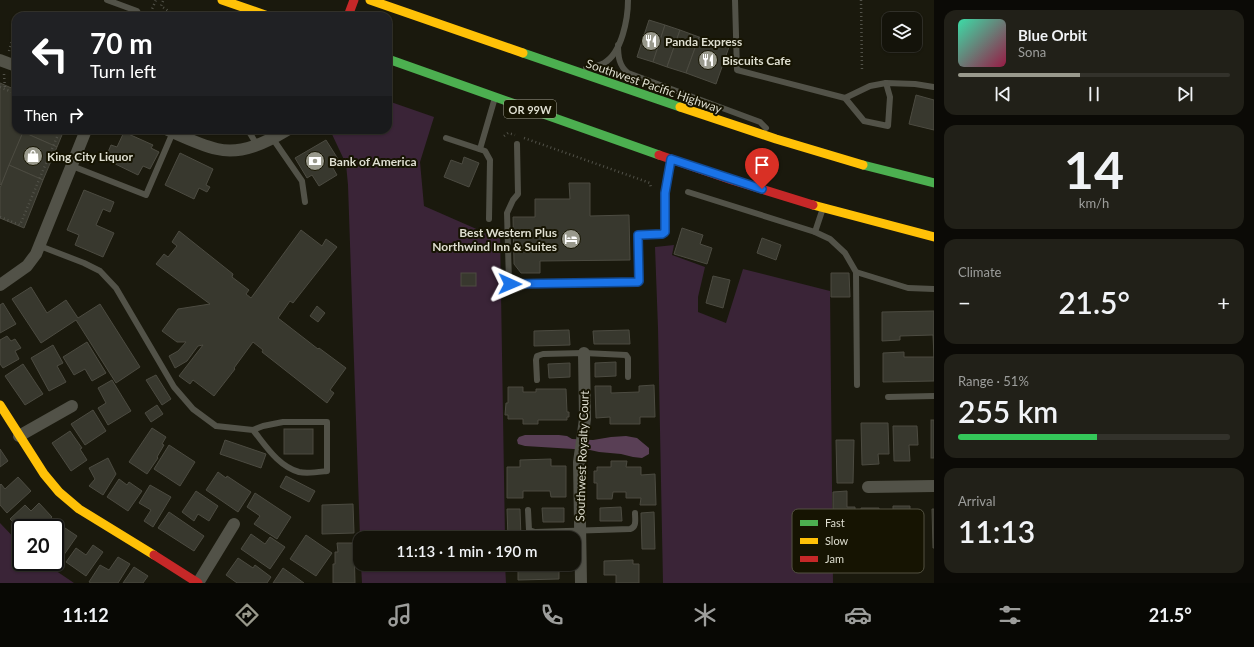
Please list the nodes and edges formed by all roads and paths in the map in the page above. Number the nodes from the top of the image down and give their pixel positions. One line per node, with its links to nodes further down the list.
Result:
1 (107, 0): 10 (lane)
2 (156, 0): 11 (path)
3 (222, 0): 13 (main road)
4 (354, 0): 14 (main road)
5 (370, 0): 19 (main road, Southwest Pacific Highway)
6 (628, 0): 15 (lane)
7 (735, 0): 26 (lane)
8 (861, 0): 20 (path)
9 (163, 1): 12 (path)
10 (138, 12)
11 (151, 12)
12 (170, 12)
13 (256, 12)
14 (350, 12)
15 (618, 45): 19 (lane); 38 (lane)
16 (0, 60): 18 (street)
17 (392, 60): 25 (main road, OR 99W)
18 (12, 64)
19 (572, 70): 38 (main road, Southwest Pacific Highway)
20 (862, 72)
21 (886, 82): 23 (lane); 26 (lane); 26 (lane)
22 (0, 87): 24 (path)
23 (934, 87)
24 (12, 92)
25 (495, 97): 41 (lane); 42 (main road, OR 99W)
26 (846, 98)
27 (58, 134): 49 (path)
28 (84, 134): 43 (street)
29 (169, 134): 43 (lane)
30 (177, 134): 40 (street)
31 (250, 134): 40 (lane)
32 (280, 134): 35 (street)
33 (515, 135): 34 (path)
34 (504, 136)
35 (273, 138): 40 (street); 47 (lane)
36 (446, 138): 41 (lane)
37 (523, 138): 45 (path)
38 (783, 142): 44 (main road, Southwest Pacific Highway)
39 (517, 144): 42 (lane)
40 (257, 145)
41 (480, 149): 50 (lane)
42 (671, 159): 48 (main road, OR 99W)
43 (72, 166): 53 (street)
44 (934, 183)
45 (651, 188)
46 (688, 192): 51 (lane)
47 (305, 202)
48 (824, 208): 51 (lane); 52 (main road, OR 99W)
49 (0, 217)
50 (489, 219)
51 (815, 232): 54 (lane)
52 (934, 237)
53 (40, 246): 55 (street); 65 (lane)
54 (856, 272): 56 (lane); 60 (lane)
55 (0, 285)
56 (934, 289)
57 (584, 354): 58 (lane); 59 (lane); 73 (street, Southwest Royalty Court)
58 (628, 377)
59 (537, 380)
60 (857, 385)
61 (934, 396): 62 (lane)
62 (888, 397)
63 (0, 405): 66 (main road)
64 (72, 406): 66 (street)
65 (254, 430): 65 (lane)
66 (19, 436): 75 (main road)
67 (934, 486): 68 (street)
68 (868, 487)
69 (528, 510): 72 (lane)
70 (635, 513): 73 (lane)
71 (234, 524): 75 (street)
72 (532, 531)
73 (580, 531)
74 (581, 571): 76 (street, Southwest Royalty Court)
75 (198, 583)
76 (581, 583)

